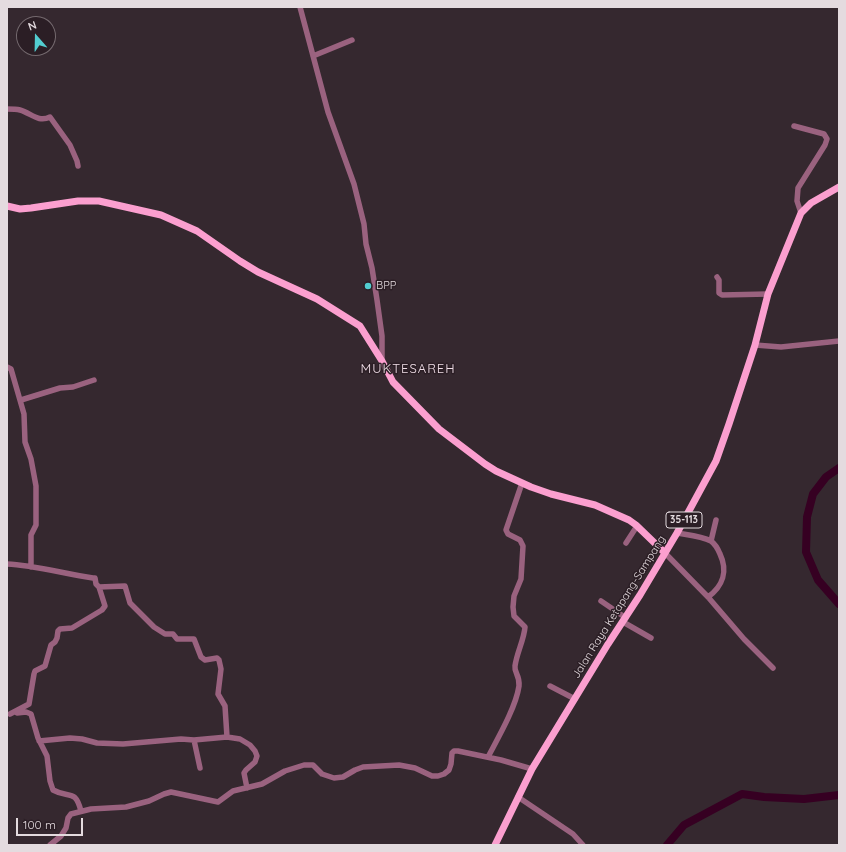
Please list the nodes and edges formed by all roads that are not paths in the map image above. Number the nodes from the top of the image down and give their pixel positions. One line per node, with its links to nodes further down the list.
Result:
1 (300, 7): 3 (street)
2 (352, 40): 3 (street)
3 (313, 56): 14 (street)
4 (7, 109): 6 (street)
5 (794, 126): 9 (street)
6 (78, 166)
7 (839, 187): 9 (main road, Jalan Raya Ketapang-Sampang / 35-113)
8 (7, 206): 14 (main road)
9 (801, 213): 11 (main road, Jalan Raya Ketapang-Sampang / 35-113)
10 (717, 277): 11 (street)
11 (768, 294): 13 (main road, Jalan Raya Ketapang-Sampang / 35-113)
12 (839, 341): 13 (street)
13 (755, 345): 21 (main road, Jalan Raya Ketapang-Sampang / 35-113)
14 (382, 361): 18 (main road)
15 (7, 367): 17 (street)
16 (94, 380): 17 (street)
17 (21, 400): 26 (street)
18 (522, 483): 20 (main road); 39 (street)
19 (716, 520): 22 (street)
20 (637, 526): 23 (street); 24 (main road)
21 (677, 533): 22 (street); 24 (main road, Jalan Raya Ketapang-Sampang / 35-113)
22 (711, 541): 28 (street)
23 (626, 543)
24 (666, 553): 28 (street); 30 (main road, Jalan Raya Ketapang-Sampang / 35-113)
25 (7, 564): 26 (street)
26 (31, 567): 27 (street)
27 (99, 587): 35 (street); 36 (street)
28 (708, 597): 32 (street)
29 (601, 601): 30 (street)
30 (625, 620): 31 (street); 34 (main road, Jalan Raya Ketapang-Sampang / 35-113)
31 (651, 638)
32 (773, 668)
33 (550, 686): 34 (street)
34 (574, 699): 41 (main road, Jalan Raya Ketapang-Sampang / 35-113)
35 (8, 714): 38 (street)
36 (227, 737): 37 (street); 42 (street)
37 (194, 740): 38 (street); 40 (street)
38 (39, 741): 44 (street)
39 (488, 757): 41 (street); 42 (street)
40 (200, 768)
41 (532, 768): 43 (main road, Jalan Raya Ketapang-Sampang / 35-113)
42 (247, 788): 44 (street)
43 (518, 798): 46 (main road, Jalan Raya Ketapang-Sampang / 35-113); 47 (street)
44 (81, 811): 45 (street)
45 (50, 845)
46 (495, 845)
47 (583, 845)

